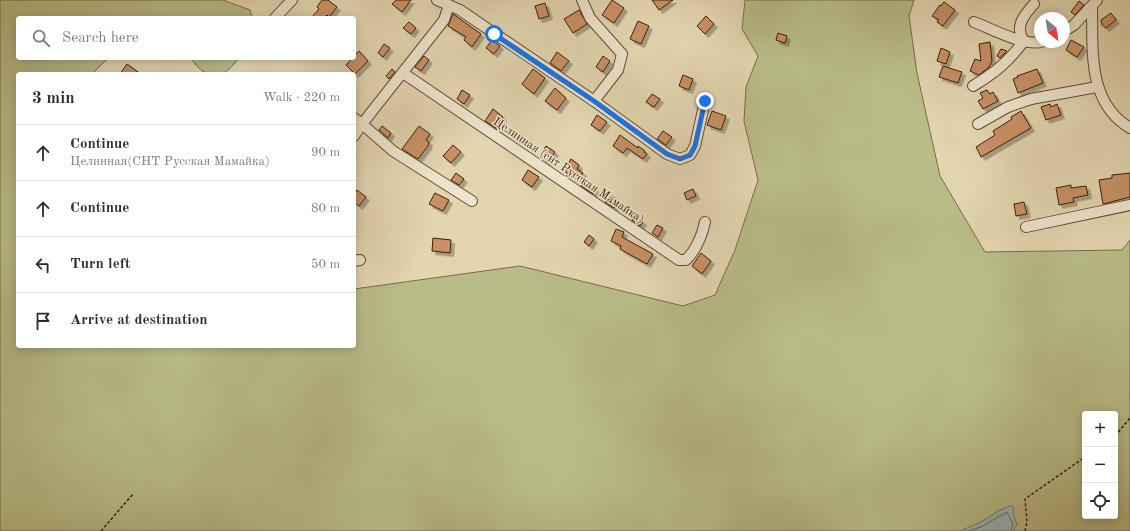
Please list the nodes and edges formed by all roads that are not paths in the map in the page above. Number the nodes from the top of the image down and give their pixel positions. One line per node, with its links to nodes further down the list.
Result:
1 (292, 0): 7 (street)
2 (437, 0): 6 (street)
3 (582, 0): 15 (street)
4 (1094, 3): 9 (street); 14 (street)
5 (1034, 4): 10 (street)
6 (449, 5): 12 (street); 15 (street)
7 (277, 16)
8 (974, 22): 10 (street)
9 (1070, 27)
10 (1024, 41): 11 (street); 13 (street)
11 (1034, 44)
12 (403, 73): 17 (street); 22 (street, Целинная (снт Русская Мамайка))
13 (973, 86)
14 (1097, 87): 18 (street); 19 (street)
15 (594, 101): 16 (street)
16 (705, 101)
17 (358, 121): 20 (street)
18 (978, 124)
19 (1130, 128)
20 (472, 201)
21 (1130, 205): 23 (street)
22 (705, 222)
23 (1026, 227)

